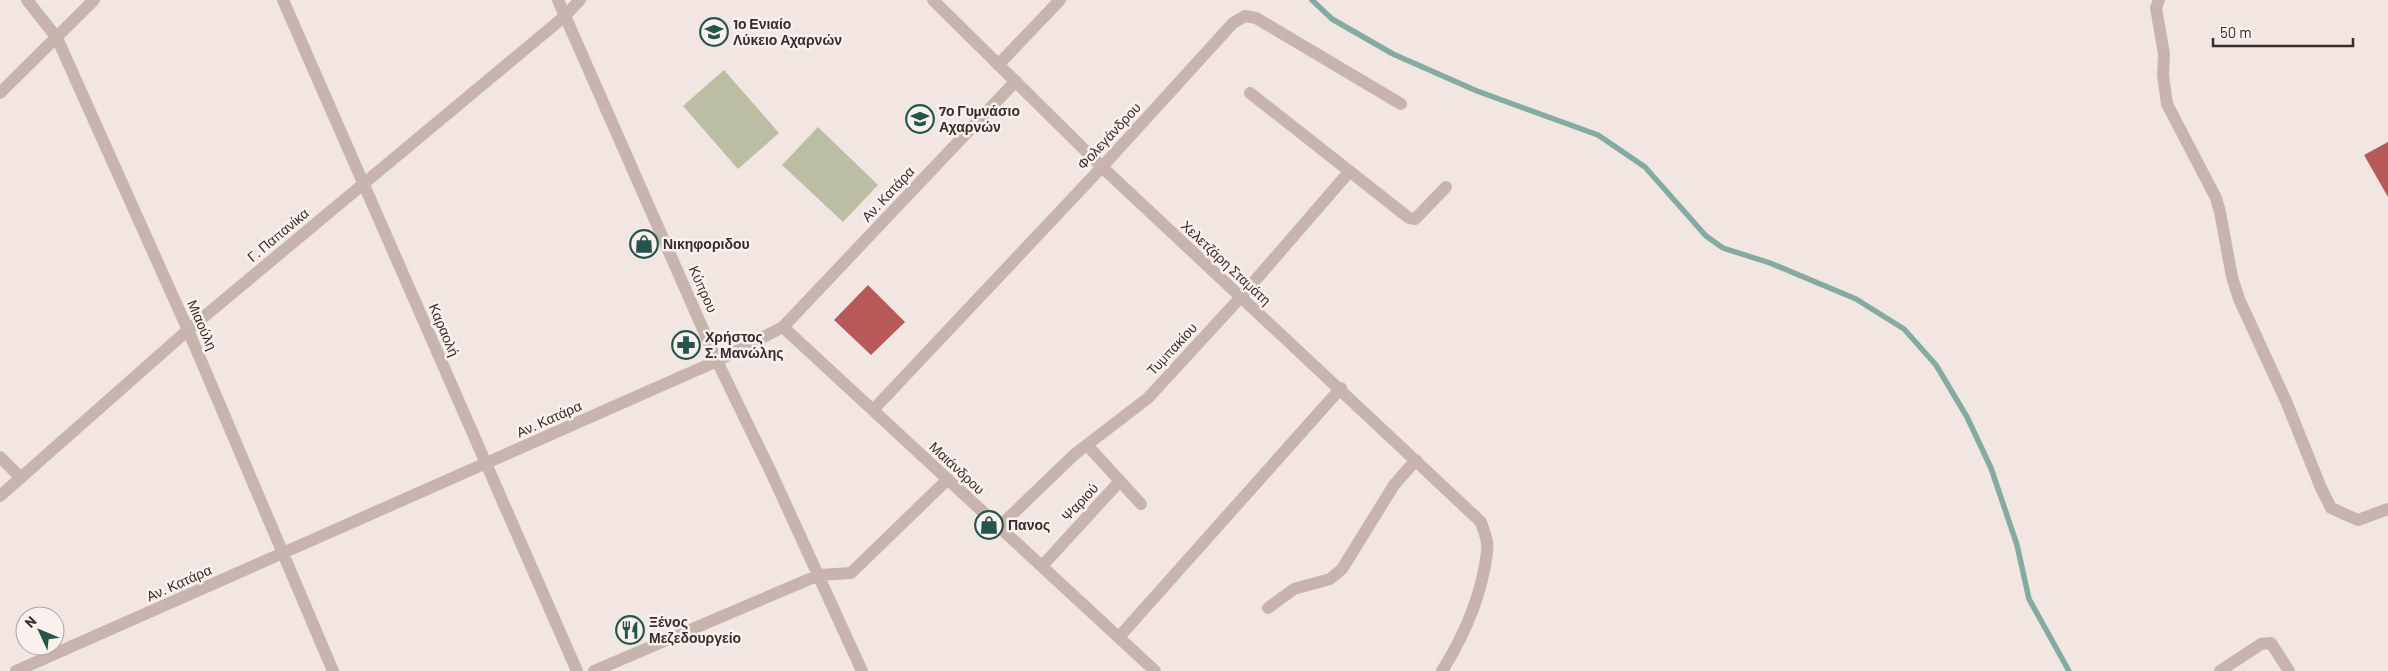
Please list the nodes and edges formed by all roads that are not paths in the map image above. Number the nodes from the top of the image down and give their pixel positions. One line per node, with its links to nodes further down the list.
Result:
1 (27, 0): 10 (street, Μιαούλη)
2 (94, 0): 10 (street)
3 (283, 0): 18 (street, Καραολή)
4 (558, 0): 9 (street, Κύπρου)
5 (580, 0): 9 (street, Γ. Παπανίκα)
6 (933, 0): 11 (street, Χελετζάρη Σταμάτη)
7 (1060, 0): 11 (street)
8 (2159, 0): 35 (street)
9 (565, 16): 18 (street, Γ. Παπανίκα); 23 (street, Κύπρου)
10 (57, 38): 13 (street); 22 (street, Μιαούλη)
11 (998, 65): 12 (street, Χελετζάρη Σταμάτη)
12 (1016, 81): 16 (street, Χελετζάρη Σταμάτη); 21 (street, Αν. Κατάρα)
13 (0, 93)
14 (1250, 94): 17 (street)
15 (1401, 104): 16 (street, Φολεγάνδρου)
16 (1102, 167): 20 (street, Χελετζάρη Σταμάτη); 25 (street, Φολεγάνδρου)
17 (1348, 172): 19 (street); 20 (street, Τυμπακίου)
18 (364, 183): 22 (street, Γ. Παπανίκα); 29 (street, Καραολή)
19 (1446, 187)
20 (1240, 298): 24 (street, Χελετζάρη Σταμάτη); 26 (street, Τυμπακίου)
21 (784, 327): 23 (street, Αν. Κατάρα); 25 (street, Μαιάνδρου)
22 (188, 330): 30 (street, Γ. Παπανίκα); 37 (street, Μιαούλη)
23 (717, 361): 29 (street, Αν. Κατάρα); 39 (street, Κύπρου)
24 (1341, 388): 28 (street, Χελετζάρη Σταμάτη); 41 (street)
25 (873, 410): 31 (street, Μαιάνδρου)
26 (1087, 445): 32 (street); 36 (street, Τυμπακίου)
27 (0, 457): 30 (street)
28 (1416, 460): 40 (street); 48 (street, Χελετζάρη Σταμάτη)
29 (485, 464): 37 (street, Αν. Κατάρα); 44 (street, Καραολή)
30 (21, 478): 33 (street, Γ. Παπανίκα)
31 (948, 480): 36 (street, Μαιάνδρου); 39 (street)
32 (1120, 481): 34 (street); 38 (street, Ψαριού)
33 (0, 496)
34 (1141, 504)
35 (2388, 509)
36 (1000, 527): 38 (street, Μαιάνδρου)
37 (282, 554): 42 (street, Αν. Κατάρα); 43 (street, Μιαούλη)
38 (1042, 566): 41 (street, Μαιάνδρου)
39 (819, 575): 45 (street); 46 (street, Κύπρου)
40 (1268, 608)
41 (1118, 637): 47 (street, Μαιάνδρου)
42 (16, 671)
43 (333, 671)
44 (576, 671)
45 (594, 671)
46 (862, 671)
47 (1155, 671)
48 (1442, 671)
49 (2220, 671): 50 (street)
50 (2289, 671)

